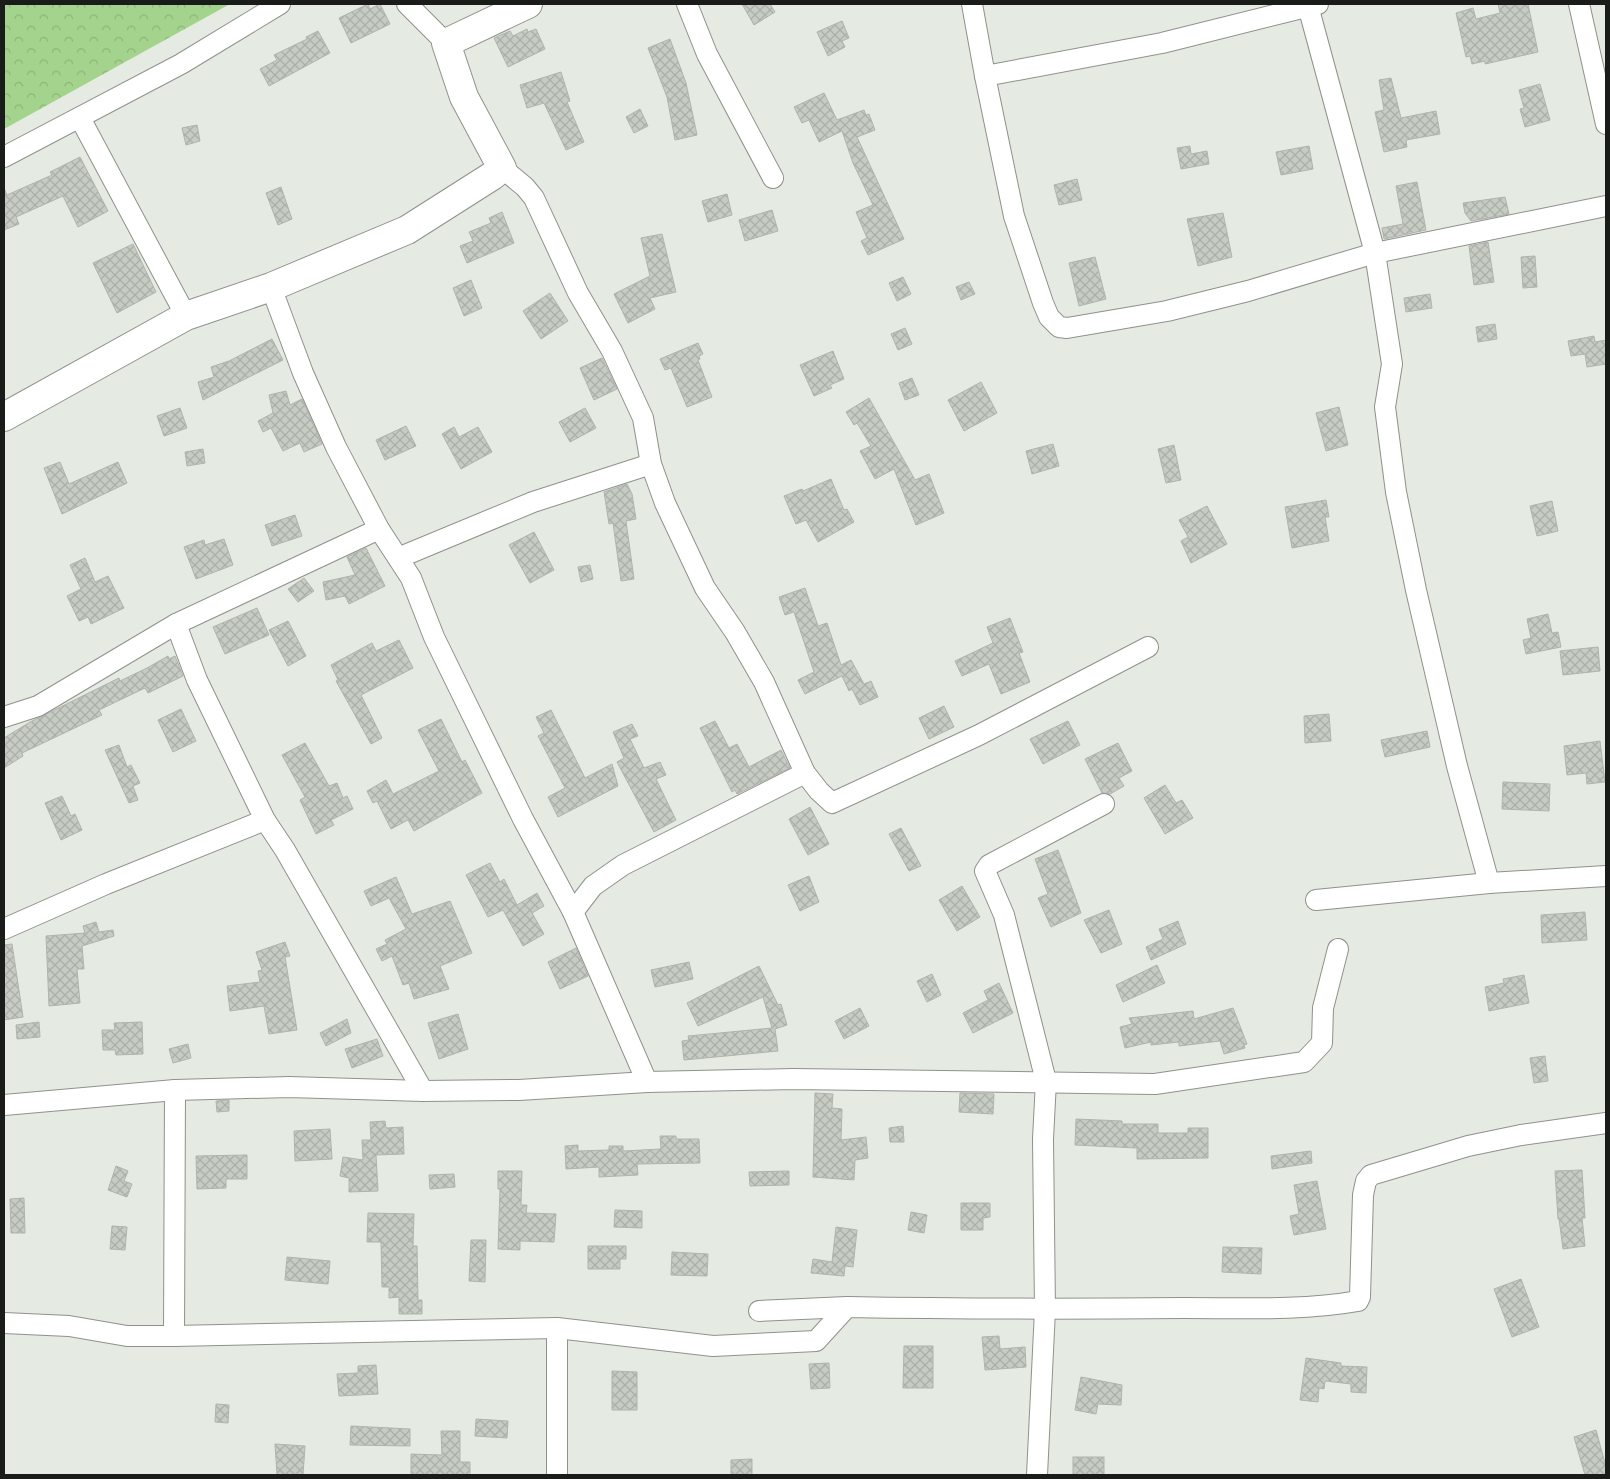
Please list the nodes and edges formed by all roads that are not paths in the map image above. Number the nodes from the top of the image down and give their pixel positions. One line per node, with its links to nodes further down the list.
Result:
1 (280, 4): 10 (street)
2 (408, 4): 8 (street)
3 (528, 4): 8 (main road)
4 (687, 4): 14 (street)
5 (972, 4): 9 (street)
6 (1579, 4): 11 (street)
7 (1313, 5): 9 (street); 16 (street)
8 (446, 43): 13 (main road)
9 (985, 76): 16 (street)
10 (80, 118): 12 (street); 18 (street)
11 (1606, 124)
12 (4, 157)
13 (502, 168): 17 (main road); 20 (street)
14 (773, 178)
15 (1606, 206): 16 (street)
16 (1375, 253): 30 (street)
17 (271, 288): 18 (main road); 21 (street)
18 (186, 316): 19 (main road)
19 (4, 417)
20 (651, 464): 22 (street); 26 (street)
21 (379, 528): 22 (street); 23 (street)
22 (398, 558): 32 (street)
23 (176, 624): 25 (street); 28 (street)
24 (1148, 647): 26 (street)
25 (4, 717)
26 (805, 773): 32 (street)
27 (1104, 804): 36 (street)
28 (265, 820): 33 (street); 38 (street)
29 (1606, 876): 30 (street)
30 (1489, 883): 31 (street)
31 (1316, 900)
32 (573, 912): 35 (street)
33 (4, 929)
34 (1338, 949): 36 (street)
35 (646, 1082): 36 (street); 38 (street)
36 (1046, 1082): 42 (street)
37 (175, 1090): 38 (street); 39 (street); 46 (street)
38 (423, 1091)
39 (4, 1104)
40 (1606, 1123): 42 (street)
41 (847, 1307): 42 (street); 43 (street); 45 (street)
42 (1045, 1310): 48 (street)
43 (759, 1311)
44 (4, 1323): 46 (street)
45 (557, 1328): 46 (street); 47 (street)
46 (174, 1336)
47 (557, 1475)
48 (1037, 1475)

